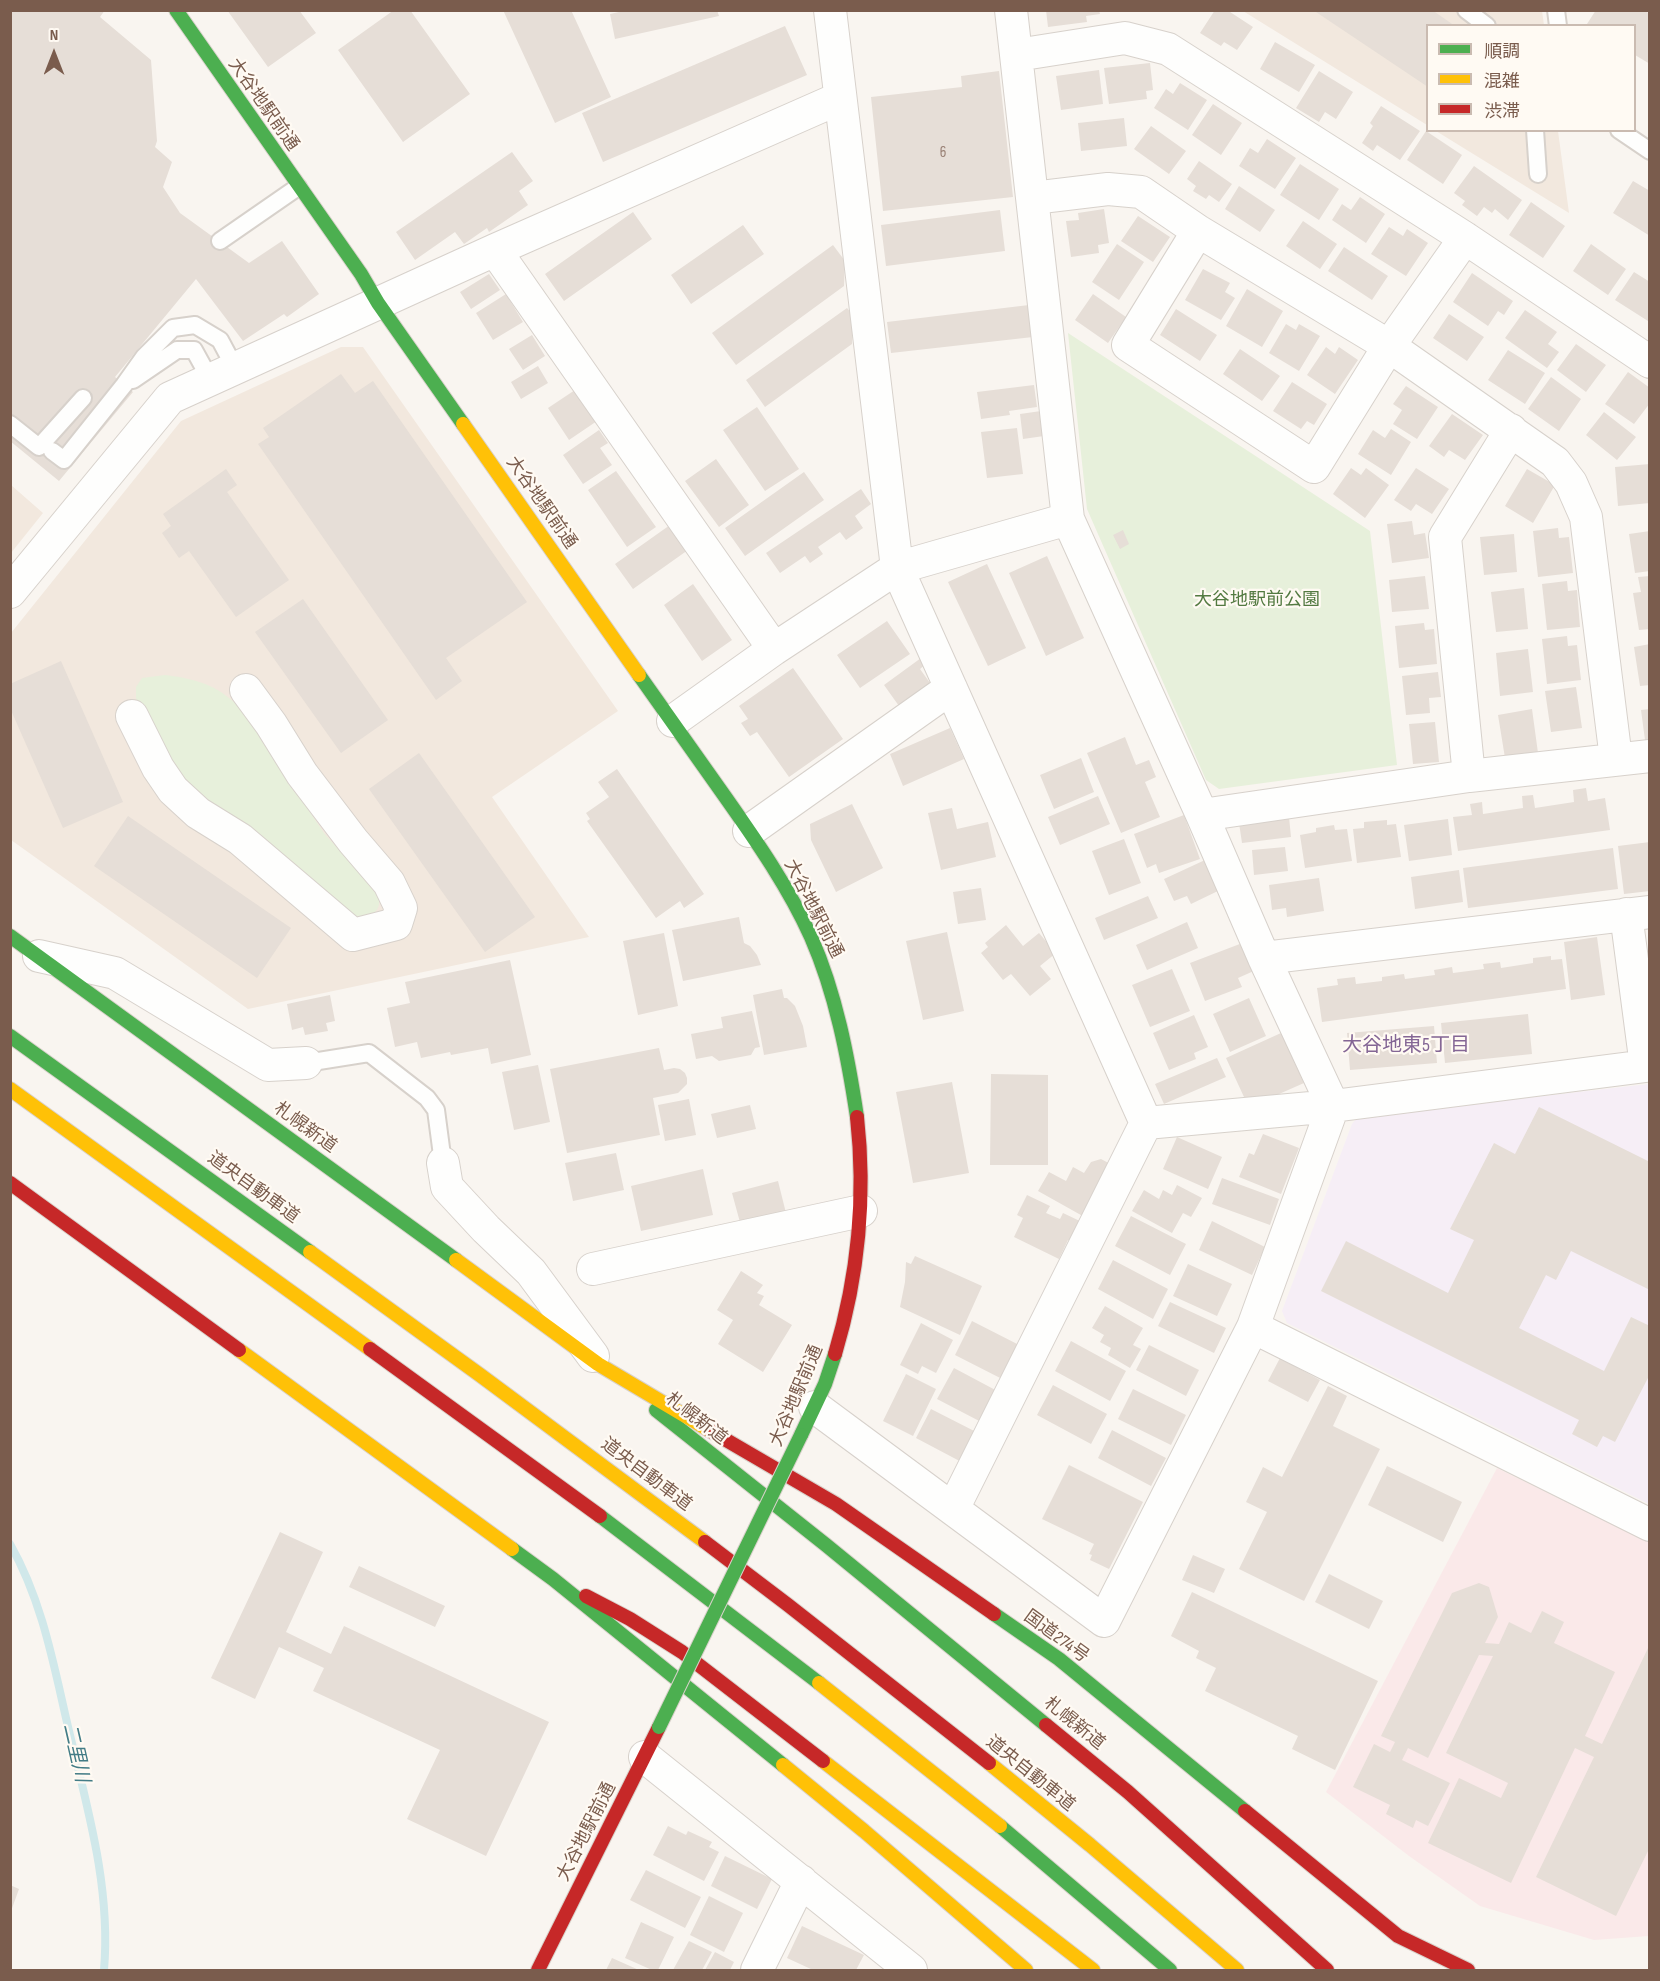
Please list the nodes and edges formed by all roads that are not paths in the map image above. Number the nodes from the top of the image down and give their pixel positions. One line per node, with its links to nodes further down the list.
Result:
1 (176, 10): 12 (main road, 大谷地駅前通)
2 (830, 10): 7 (street)
3 (1011, 10): 6 (street)
4 (1466, 10): 5 (lane)
5 (1485, 24)
6 (1017, 55): 13 (street); 15 (street)
7 (840, 98): 17 (street); 28 (street)
8 (1534, 132): 11 (lane)
9 (1622, 132): 10 (lane)
10 (1650, 151)
11 (1538, 174)
12 (298, 187): 16 (lane); 18 (main road, 大谷地駅前通)
13 (1033, 198): 14 (street); 27 (street)
14 (1198, 231): 19 (street); 19 (street)
15 (1465, 238): 19 (street); 20 (street)
16 (220, 241)
17 (495, 250): 18 (street); 30 (street)
18 (378, 303): 21 (street); 34 (main road, 大谷地駅前通)
19 (1389, 346): 25 (street)
20 (1650, 362)
21 (222, 374): 22 (lane); 22 (lane); 29 (street)
22 (124, 385): 26 (lane)
23 (83, 398): 24 (lane)
24 (10, 424)
25 (1511, 430): 36 (street); 37 (street)
26 (52, 451)
27 (1068, 519): 28 (street); 38 (street)
28 (897, 568): 30 (street); 31 (street)
29 (10, 592)
30 (774, 649): 34 (street)
31 (951, 688): 39 (street); 48 (street)
32 (246, 690): 33 (street)
33 (132, 716)
34 (673, 721): 39 (main road, 大谷地駅前通)
35 (1650, 756): 36 (street)
36 (1616, 759): 37 (street)
37 (1469, 776): 38 (street)
38 (1202, 814): 43 (street)
39 (749, 831): 51 (main road, 大谷地駅前通)
40 (1638, 913): 43 (street); 47 (street)
41 (10, 936): 42 (main road, 札幌新道)
42 (39, 957): 45 (street); 54 (main road, 札幌新道)
43 (1264, 958): 47 (street)
44 (10, 1036): 70 (main road, 道央自動車道)
45 (306, 1063): 49 (lane)
46 (10, 1089): 69 (main road)
47 (1333, 1106): 48 (street); 53 (street)
48 (1146, 1123): 56 (street)
49 (443, 1163): 54 (street)
50 (10, 1183): 58 (main road)
51 (861, 1211): 52 (street); 55 (main road, 大谷地駅前通)
52 (593, 1269)
53 (1253, 1327): 56 (street); 57 (street)
54 (598, 1364): 61 (main road, 国道274号); 71 (main road, 札幌新道)
55 (815, 1407): 56 (street); 59 (main road, 大谷地駅前通, bridge)
56 (953, 1509)
57 (1650, 1525)
58 (553, 1579): 62 (main road); 68 (main road)
59 (645, 1756): 60 (street); 63 (main road, 大谷地駅前通)
60 (801, 1881): 64 (street); 65 (street)
61 (1398, 1936): 72 (main road); 73 (main road, 国道274号)
62 (1004, 1952): 66 (main road); 67 (main road)
63 (538, 1971)
64 (756, 1971)
65 (911, 1971)
66 (1019, 1971)
67 (1026, 1971)
68 (1093, 1971)
69 (1170, 1971)
70 (1237, 1971)
71 (1327, 1971)
72 (1437, 1971)
73 (1468, 1971)

